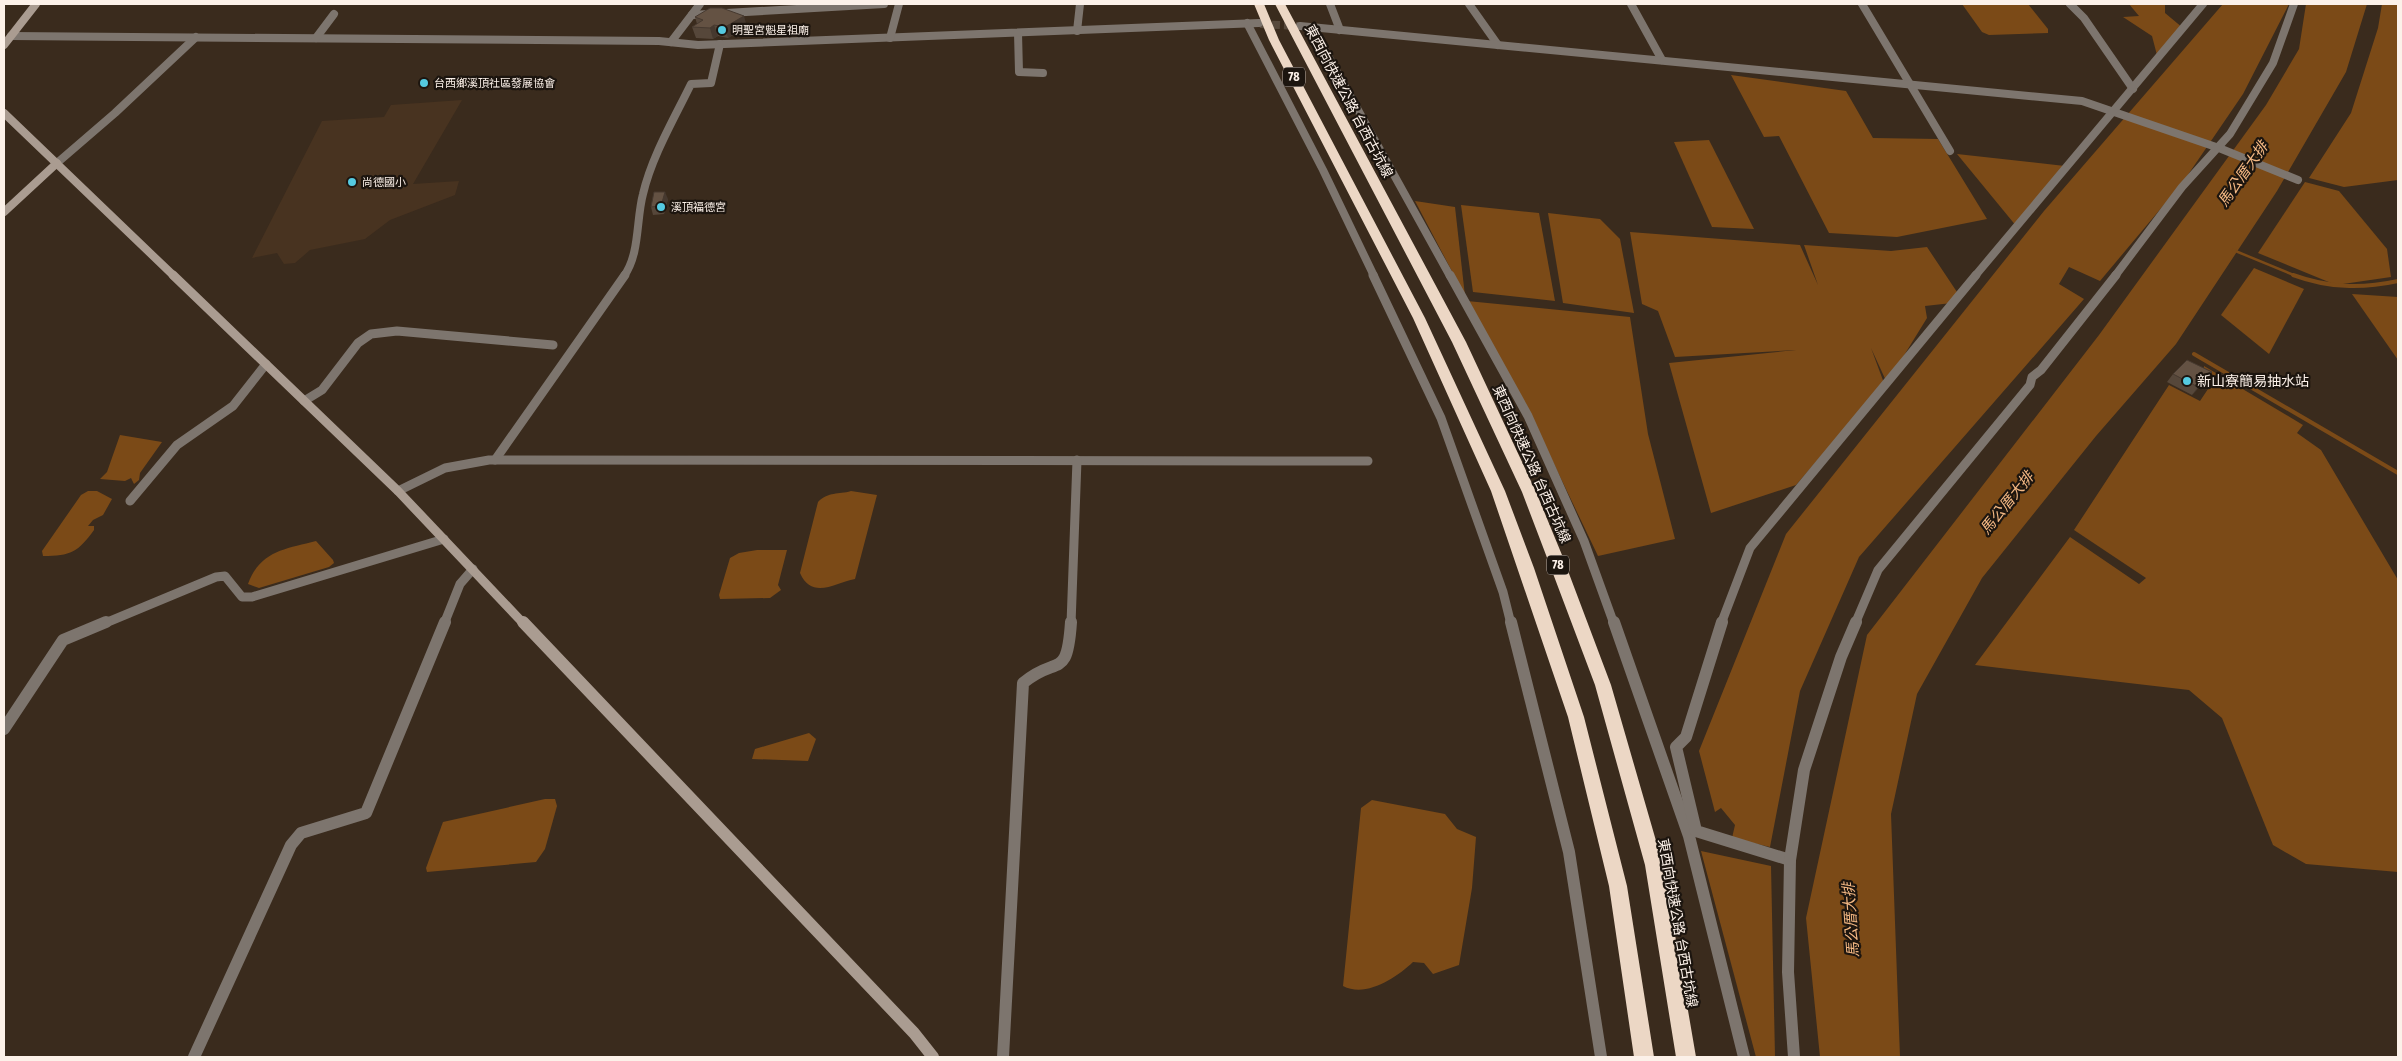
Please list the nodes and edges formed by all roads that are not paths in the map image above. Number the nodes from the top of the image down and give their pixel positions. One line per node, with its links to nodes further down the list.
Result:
1 (36, 4): 26 (street)
2 (700, 4): 18 (street)
3 (884, 4): 18 (street)
4 (899, 4): 29 (street)
5 (1080, 4): 23 (street)
6 (1255, 4): 30 (highway)
7 (1259, 4): 30 (highway, 78)
8 (1280, 4): 24 (highway, 東西向快速公路 台西古坑線 / 78)
9 (1284, 4): 24 (highway)
10 (1330, 4): 22 (street)
11 (1469, 4): 34 (street)
12 (1631, 4): 35 (street)
13 (1862, 4): 37 (street)
14 (2070, 4): 38 (street)
15 (2203, 4): 38 (street)
16 (2294, 4): 41 (street)
17 (334, 14): 28 (street)
18 (692, 15): 31 (street)
19 (1247, 23): 20 (street); 23 (street); 61 (street)
20 (1259, 24)
21 (1312, 27): 22 (street); 24 (street); 64 (street)
22 (1340, 30): 34 (street)
23 (1077, 31): 25 (street)
24 (1298, 31): 63 (highway, 東西向快速公路 台西古坑線 / 78)
25 (1018, 33): 29 (street); 36 (street)
26 (11, 36): 27 (street); 33 (street)
27 (196, 37): 28 (street); 43 (street)
28 (316, 38): 31 (street)
29 (890, 38): 32 (street)
30 (1274, 40): 62 (highway, 78)
31 (672, 42): 32 (street)
32 (720, 44): 49 (street)
33 (4, 45)
34 (1498, 45): 35 (street)
35 (1662, 60): 37 (street)
36 (1043, 72)
37 (1913, 85): 39 (street); 42 (street)
38 (2133, 89): 39 (street)
39 (2112, 110): 41 (street); 57 (street)
40 (4, 113): 43 (street)
41 (2219, 148): 44 (street); 57 (street)
42 (1950, 151)
43 (57, 162): 45 (street); 47 (street)
44 (2298, 180)
45 (4, 212)
46 (553, 345): 48 (street)
47 (266, 364): 48 (street); 53 (street)
48 (304, 401): 52 (street)
49 (495, 460): 50 (street); 52 (street)
50 (1077, 460): 51 (street); 60 (street)
51 (1368, 461)
52 (398, 491): 54 (street)
53 (130, 500)
54 (444, 539): 55 (street); 56 (street)
55 (473, 569): 58 (street); 59 (street)
56 (4, 729)
57 (1790, 860): 65 (street)
58 (194, 1057)
59 (933, 1057)
60 (1003, 1057)
61 (1601, 1057)
62 (1644, 1057)
63 (1686, 1057)
64 (1744, 1057)
65 (1794, 1057)

